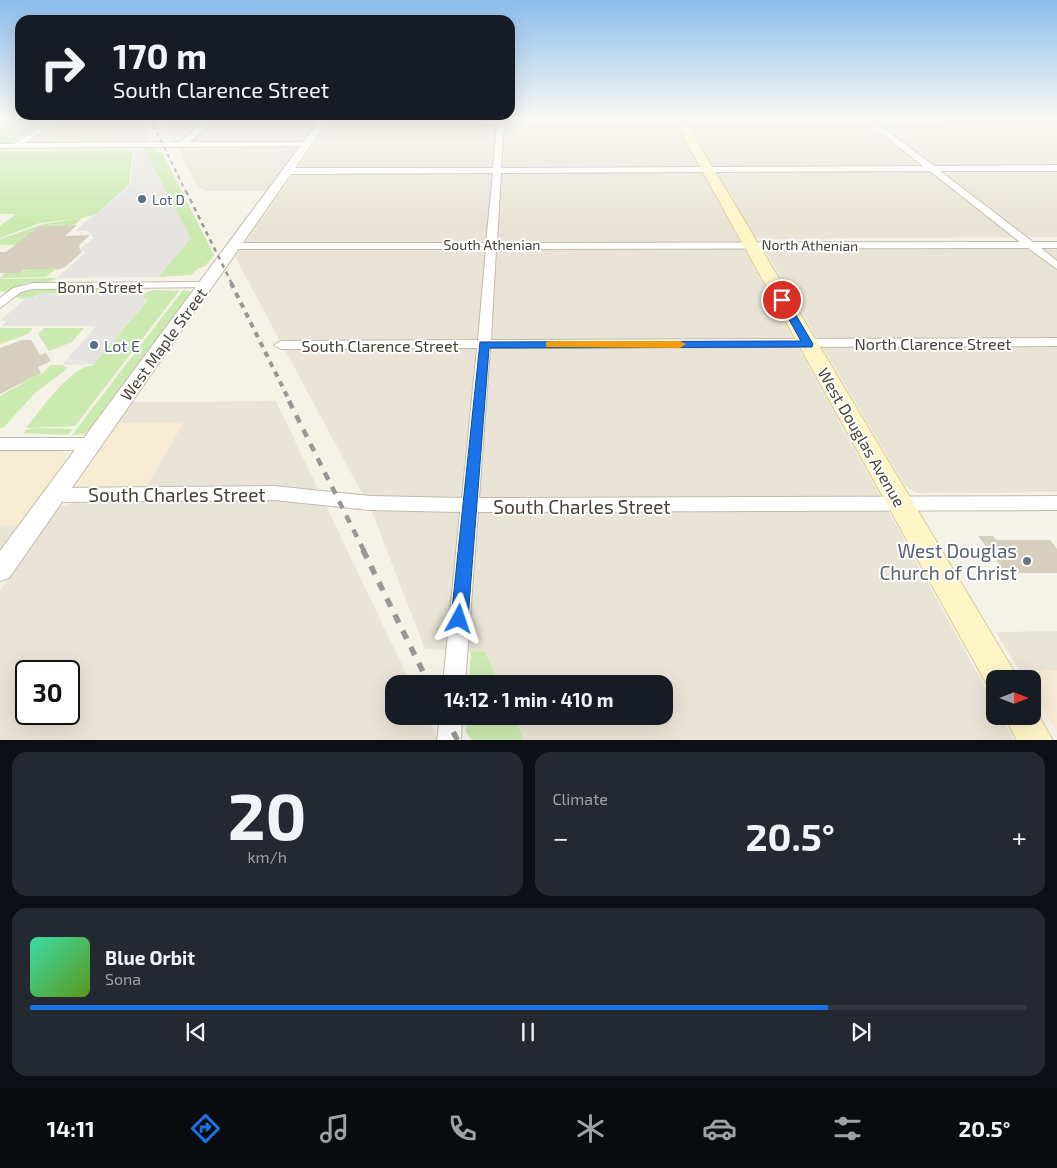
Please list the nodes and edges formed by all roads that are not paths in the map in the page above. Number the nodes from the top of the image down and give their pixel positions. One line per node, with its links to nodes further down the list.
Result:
1 (302, 153): 8 (street, West Maple Street)
2 (499, 153): 9 (street)
3 (697, 153): 7 (main road, West Douglas Avenue)
4 (911, 153): 6 (street)
5 (1057, 168): 6 (street)
6 (932, 169): 7 (street); 11 (street)
7 (707, 170): 9 (street); 13 (main road, West Douglas Avenue)
8 (289, 171): 9 (street); 15 (street, West Maple Street)
9 (498, 171): 12 (street)
10 (1057, 238): 11 (street, North Athenian)
11 (1026, 242): 13 (street, North Athenian); 14 (street, North Athenian); 16 (street)
12 (492, 244): 13 (street, South Athenian); 15 (street, South Athenian); 21 (street)
13 (750, 244): 20 (main road, West Douglas Avenue)
14 (1057, 245)
15 (235, 246): 17 (street, West Maple Street)
16 (1057, 266)
17 (206, 285): 18 (street, Bonn Street); 24 (street, West Maple Street)
18 (0, 304)
19 (1057, 342): 20 (street, North Clarence Street)
20 (808, 344): 21 (street, South Clarence Street); 27 (main road, West Douglas Avenue)
21 (484, 345): 22 (street, South Clarence Street); 28 (street)
22 (281, 346)
23 (0, 444): 24 (street)
24 (92, 444): 25 (street, West Maple Street)
25 (54, 495): 28 (street, South Charles Street); 29 (street, West Maple Street)
26 (1057, 503): 27 (street, South Charles Street)
27 (900, 504): 28 (street, South Charles Street); 30 (main road, West Douglas Avenue)
28 (469, 505): 31 (street)
29 (0, 570)
30 (996, 670)
31 (455, 675)
32 (450, 725): 34 (street)
33 (1027, 725): 35 (main road)
34 (448, 740)
35 (1036, 740)

